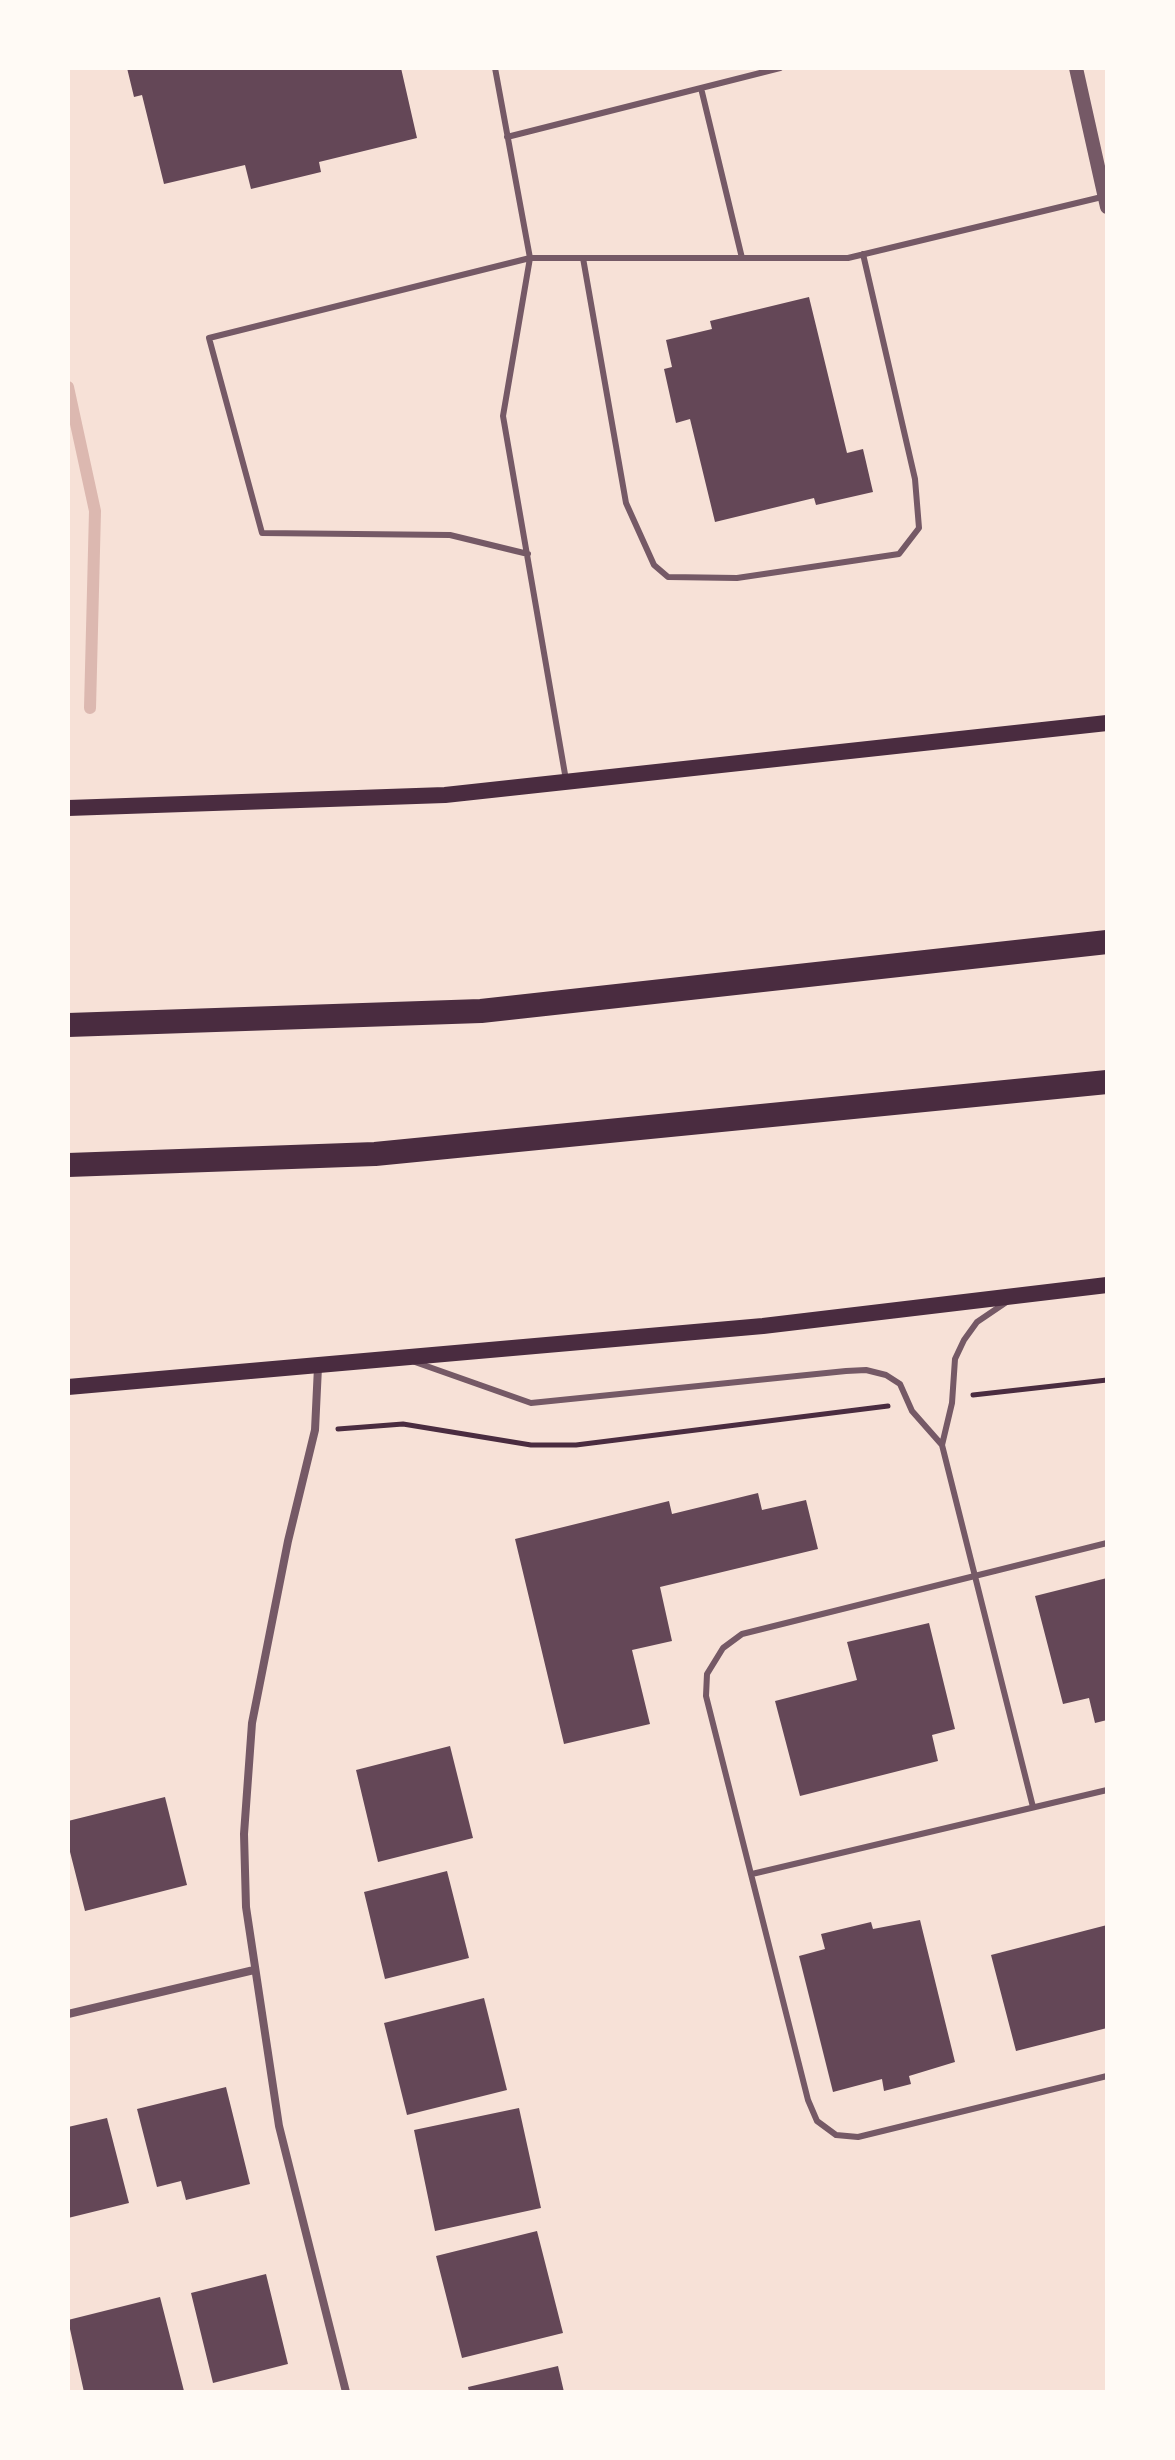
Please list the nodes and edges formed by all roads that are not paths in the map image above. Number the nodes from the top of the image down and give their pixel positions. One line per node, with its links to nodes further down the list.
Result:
1 (495, 68): 5 (lane)
2 (780, 68): 4 (lane)
3 (1076, 68): 6 (street)
4 (701, 88): 5 (lane); 10 (lane)
5 (507, 137): 8 (lane)
6 (1106, 200): 7 (lane)
7 (863, 254): 9 (lane); 10 (lane)
8 (530, 258): 9 (lane); 11 (lane); 11 (lane)
9 (583, 258): 10 (lane)
10 (742, 258)
11 (528, 554): 13 (lane)
12 (1107, 723): 13 (main road)
13 (567, 783): 14 (main road)
14 (68, 808)
15 (1107, 942): 16 (highway)
16 (68, 1025)
17 (1107, 1082): 18 (highway)
18 (68, 1165)
19 (1107, 1285): 20 (main road)
20 (1018, 1295): 21 (main road); 24 (lane)
21 (406, 1359): 22 (main road); 24 (lane)
22 (318, 1367): 23 (main road); 30 (street)
23 (68, 1387)
24 (942, 1445): 26 (lane)
25 (1107, 1543): 26 (lane)
26 (974, 1575): 28 (lane); 29 (lane)
27 (1107, 1790): 28 (lane)
28 (1033, 1807): 29 (lane)
29 (752, 1874): 32 (lane)
30 (254, 1970): 31 (street); 33 (street)
31 (68, 2014)
32 (1107, 2076)
33 (346, 2392)

